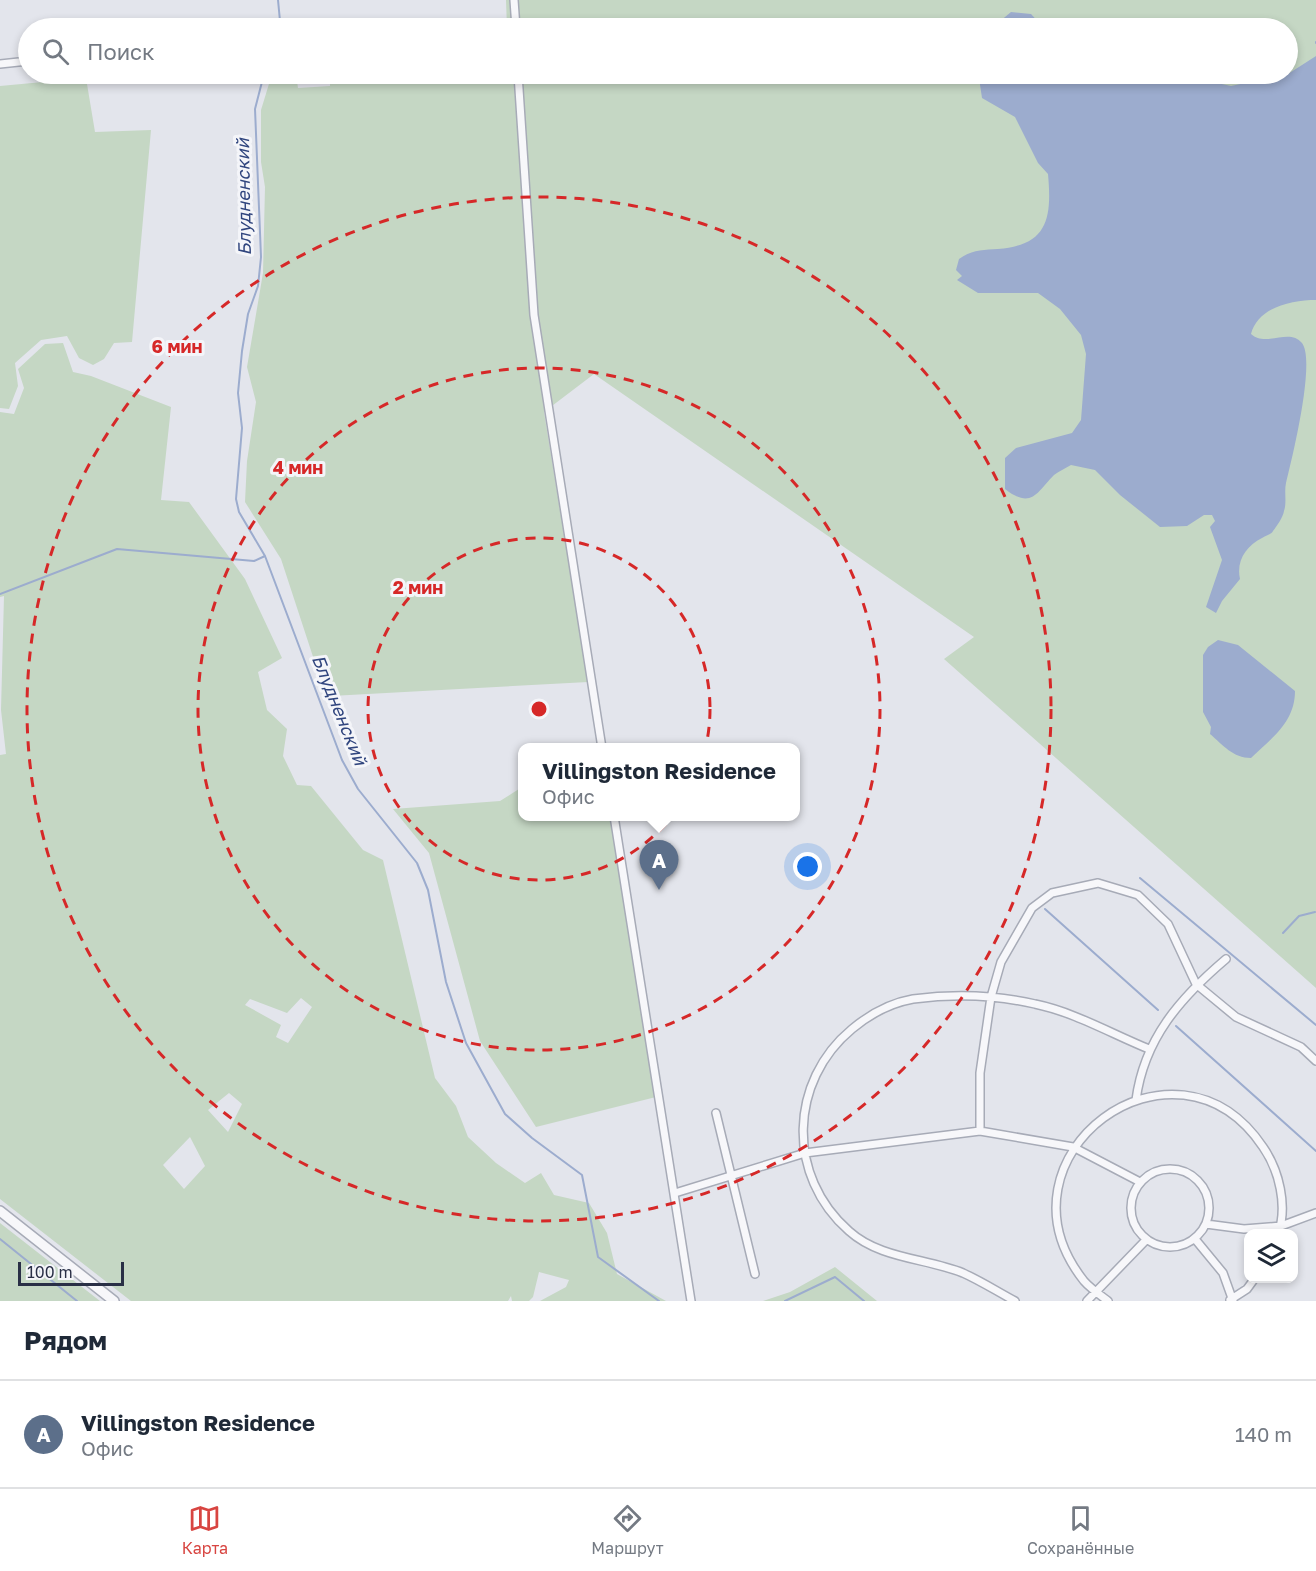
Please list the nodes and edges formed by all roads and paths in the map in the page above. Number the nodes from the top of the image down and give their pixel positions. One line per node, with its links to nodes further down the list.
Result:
1 (514, 0): 2 (street)
2 (515, 18)
3 (18, 62): 4 (street)
4 (0, 64)
5 (519, 84): 6 (street)
6 (602, 743)
7 (615, 821): 20 (street)
8 (1226, 959): 9 (street)
9 (1196, 984): 10 (street); 11 (street); 12 (street)
10 (991, 996): 11 (street); 15 (street); 17 (street)
11 (1149, 1049): 13 (street)
12 (1316, 1060)
13 (1136, 1100): 16 (street); 25 (street)
14 (716, 1113): 18 (street)
15 (980, 1131): 16 (street); 17 (street)
16 (1073, 1147): 19 (street); 31 (street)
17 (805, 1153): 18 (street); 35 (street)
18 (729, 1176): 20 (street); 29 (street)
19 (1140, 1182): 23 (street); 28 (street)
20 (675, 1193): 34 (street)
21 (0, 1211): 33 (street)
22 (1316, 1213): 26 (street)
23 (1206, 1224): 24 (street); 27 (street)
24 (1262, 1229)
25 (1279, 1229)
26 (1281, 1229)
27 (1195, 1239): 28 (street); 32 (street)
28 (1146, 1240): 31 (street)
29 (755, 1274)
30 (1251, 1283): 32 (street)
31 (1096, 1291): 36 (street); 37 (street)
32 (1232, 1300)
33 (114, 1301)
34 (691, 1301)
35 (1015, 1301)
36 (1087, 1301)
37 (1108, 1301)

